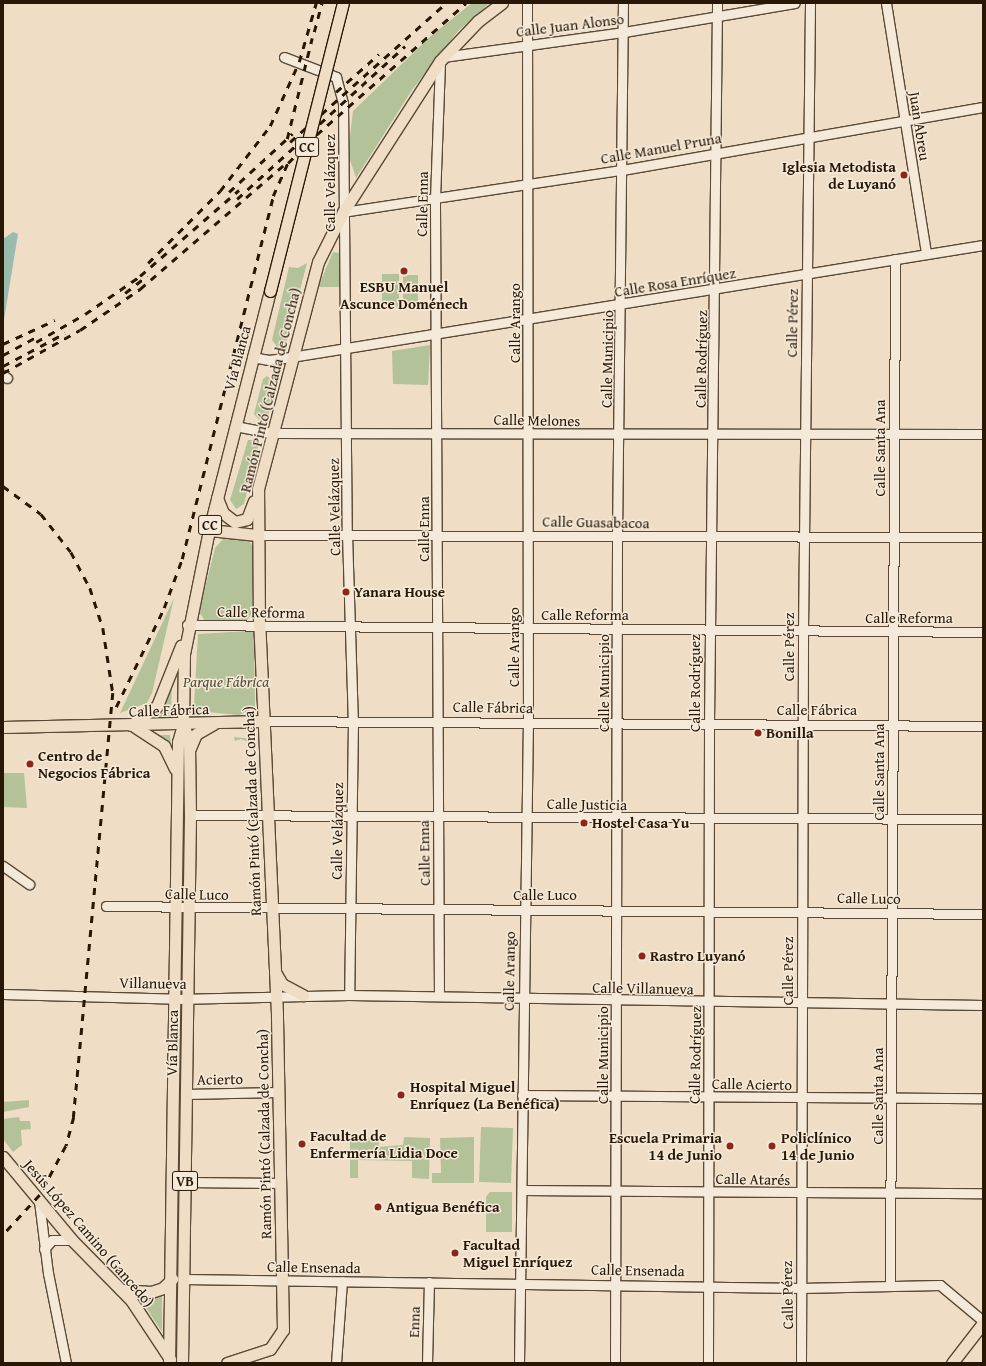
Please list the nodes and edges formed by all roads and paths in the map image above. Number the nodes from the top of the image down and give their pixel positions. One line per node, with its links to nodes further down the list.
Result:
1 (343, 3): 31 (main road, Vía Blanca / CC, bridge)
2 (502, 3): 13 (main road, Ramón Pintó (Calzada de Concha))
3 (527, 3): 11 (street, Calle Arango)
4 (623, 3): 10 (street, Calle Municipio)
5 (717, 3): 9 (street, Calle Rodríguez)
6 (794, 3): 9 (street, Calle Juan Alonso)
7 (810, 3): 16 (street, Calle Pérez)
8 (886, 3): 15 (street, Juan Abreu)
9 (717, 17): 10 (street, Calle Juan Alonso); 17 (street, Calle Rodríguez)
10 (624, 32): 11 (street, Calle Juan Alonso); 18 (street, Calle Municipio)
11 (528, 43): 13 (street, Calle Juan Alonso); 19 (street, Calle Arango)
12 (284, 57): 21 (street, Calle Velázquez)
13 (442, 59): 20 (street, Calle Enna); 21 (main road, Ramón Pintó (Calzada de Concha))
14 (983, 107): 15 (street, Calle Manuel Pruna)
15 (905, 122): 16 (street, Calle Manuel Pruna); 23 (street, Juan Abreu)
16 (809, 137): 17 (street, Calle Manuel Pruna); 25 (street, Calle Pérez)
17 (717, 152): 18 (street, Calle Manuel Pruna); 26 (street, Calle Rodríguez)
18 (622, 170): 19 (street, Calle Manuel Pruna); 27 (street, Calle Municipio)
19 (528, 184): 20 (street, Calle Manuel Pruna); 28 (street, Calle Arango)
20 (435, 199): 21 (street, Calle Manuel Pruna); 29 (street, Calle Enna)
21 (343, 212): 30 (street, Calle Velázquez); 32 (main road, Ramón Pintó (Calzada de Concha))
22 (983, 245): 23 (street, Calle Rosa Enríquez)
23 (926, 254): 24 (street, Calle Rosa Enríquez)
24 (895, 259): 25 (street, Calle Rosa Enríquez); 42 (street, Calle Santa Ana)
25 (806, 274): 26 (street, Calle Rosa Enríquez); 41 (street, Calle Pérez)
26 (716, 289): 27 (street, Calle Rosa Enríquez); 40 (street, Calle Rodríguez)
27 (621, 304): 28 (street, Calle Rosa Enríquez); 39 (street, Calle Municipio)
28 (529, 320): 29 (street, Calle Rosa Enríquez); 37 (street, Calle Arango)
29 (436, 333): 30 (street, Calle Rosa Enríquez); 36 (street, Calle Enna)
30 (346, 348): 32 (street, Calle Rosa Enríquez); 34 (street, Calle Velázquez)
31 (252, 357): 32 (street, Calle Rosa Enríquez); 33 (main road, Vía Blanca / CC)
32 (291, 357): 35 (main road, Ramón Pintó (Calzada de Concha))
33 (235, 426): 35 (street, Calle Melones); 44 (main road, Vía Blanca / CC)
34 (346, 432): 35 (street, Calle Melones); 36 (street, Calle Melones); 48 (street, Calle Velázquez)
35 (272, 433): 43 (main road, Ramón Pintó (Calzada de Concha))
36 (437, 433): 37 (street, Calle Melones); 49 (street, Calle Enna)
37 (528, 434): 39 (street, Calle Melones); 51 (street, Calle Arango)
38 (983, 434): 42 (street, Calle Melones)
39 (620, 435): 40 (street, Calle Melones); 54 (street, Calle Municipio)
40 (713, 435): 41 (street, Calle Melones); 55 (street, Calle Rodríguez)
41 (805, 435): 42 (street, Calle Melones); 56 (street, Calle Pérez)
42 (894, 435): 52 (street, Calle Santa Ana)
43 (258, 489): 45 (main road, Ramón Pintó (Calzada de Concha)); 46 (main road)
44 (217, 498): 46 (main road); 47 (main road, Vía Blanca / CC)
45 (257, 519): 46 (main road); 50 (main road, Ramón Pintó (Calzada de Concha))
46 (242, 521)
47 (209, 530): 50 (main road, Calle Guasabacoa); 60 (main road, Vía Blanca / CC)
48 (347, 534): 49 (street, Calle Guasabacoa); 50 (street, Calle Guasabacoa); 58 (street, Calle Velázquez)
49 (437, 534): 51 (street, Calle Guasabacoa); 59 (street, Calle Enna)
50 (257, 535): 57 (main road, Ramón Pintó (Calzada de Concha))
51 (528, 536): 54 (street, Calle Guasabacoa); 61 (street, Calle Arango)
52 (894, 537): 53 (street, Calle Guasabacoa); 56 (street, Calle Guasabacoa); 65 (street, Calle Santa Ana)
53 (983, 537)
54 (617, 538): 55 (street, Calle Guasabacoa); 63 (street, Calle Municipio)
55 (711, 539): 56 (street, Calle Guasabacoa); 62 (street, Calle Rodríguez)
56 (805, 539): 64 (street, Calle Pérez)
57 (259, 625): 58 (street, Calle Reforma); 60 (street, Calle Reforma); 68 (main road, Ramón Pintó (Calzada de Concha))
58 (352, 627): 59 (street, Calle Reforma); 67 (street, Calle Velázquez)
59 (439, 628): 61 (street, Calle Reforma); 69 (street, Calle Enna)
60 (187, 629): 74 (main road, Vía Blanca / CC); 75 (main road)
61 (528, 629): 63 (street, Calle Reforma); 70 (street, Calle Arango)
62 (710, 629): 63 (street, Calle Reforma); 64 (street, Calle Reforma); 73 (street, Calle Rodríguez)
63 (618, 630): 72 (street, Calle Municipio)
64 (803, 631): 65 (street, Calle Reforma); 76 (street, Calle Pérez)
65 (894, 632): 66 (street, Calle Reforma); 77 (street, Calle Santa Ana)
66 (983, 632)
67 (353, 720): 68 (street, Calle Fábrica); 69 (street, Calle Fábrica); 82 (street, Calle Velázquez)
68 (264, 721): 71 (main road, Calle Fábrica); 84 (main road, Ramón Pintó (Calzada de Concha))
69 (439, 721): 70 (street, Calle Fábrica); 85 (street, Calle Enna)
70 (528, 722): 72 (street, Calle Fábrica); 86 (street, Calle Arango)
71 (215, 723): 74 (main road, Calle Fábrica); 80 (main road)
72 (618, 723): 73 (street, Calle Fábrica); 88 (street, Calle Municipio)
73 (709, 723): 76 (street, Calle Fábrica); 89 (street, Calle Rodríguez)
74 (183, 724): 75 (main road, Calle Fábrica); 80 (main road, Vía Blanca / VB); 81 (main road, Vía Blanca / VB)
75 (130, 726): 79 (main road, Calle Fábrica); 81 (main road)
76 (803, 726): 77 (street, Calle Fábrica); 87 (street, Calle Pérez)
77 (893, 726): 78 (street, Calle Fábrica); 90 (street, Calle Santa Ana)
78 (983, 726)
79 (3, 727)
80 (190, 748): 83 (main road, Vía Blanca / VB)
81 (178, 777): 95 (main road, Vía Blanca / VB)
82 (352, 814): 84 (street, Calle Justicia); 85 (street, Calle Justicia); 101 (street, Calle Velázquez)
83 (190, 815): 84 (street, Calle Justicia); 96 (main road, Vía Blanca / VB)
84 (267, 816): 97 (main road, Ramón Pintó (Calzada de Concha))
85 (438, 817): 86 (street, Calle Justicia); 98 (street, Calle Enna)
86 (525, 817): 88 (street, Calle Justicia); 99 (street, Calle Arango)
87 (802, 817): 89 (street, Calle Justicia); 90 (street, Calle Justicia); 103 (street, Calle Pérez)
88 (618, 818): 89 (street, Calle Justicia); 100 (street, Calle Municipio)
89 (710, 818): 102 (street, Calle Rodríguez)
90 (893, 818): 91 (street, Calle Justicia); 104 (street, Calle Santa Ana)
91 (983, 819)
92 (3, 866): 93 (street)
93 (29, 884)
94 (106, 906): 95 (street, Calle Luco)
95 (177, 907): 96 (street, Calle Luco); 112 (main road, Vía Blanca / VB)
96 (188, 907): 97 (street, Calle Luco); 112 (main road, Vía Blanca / VB)
97 (271, 909): 101 (street, Calle Luco); 106 (main road, Ramón Pintó (Calzada de Concha))
98 (439, 909): 99 (street, Calle Luco); 101 (street, Calle Luco); 111 (street, Calle Enna)
99 (524, 909): 100 (street, Calle Luco); 113 (street, Calle Arango)
100 (617, 909): 102 (street, Calle Luco); 114 (street, Calle Municipio)
101 (350, 910): 109 (street, Calle Velázquez)
102 (710, 910): 103 (street, Calle Luco); 115 (street, Calle Rodríguez)
103 (802, 910): 104 (street, Calle Luco); 116 (street, Calle Pérez)
104 (892, 913): 105 (street, Calle Luco); 117 (street, Calle Santa Ana)
105 (983, 914)
106 (274, 965): 108 (main road); 110 (main road, Ramón Pintó (Calzada de Concha))
107 (3, 994): 112 (street, Villanueva)
108 (303, 995): 109 (street, Calle Villanueva); 110 (street, Villanueva)
109 (349, 995): 111 (street, Calle Villanueva)
110 (276, 996): 112 (street, Villanueva); 119 (main road, Ramón Pintó (Calzada de Concha))
111 (439, 996): 113 (street, Calle Villanueva)
112 (182, 999): 120 (main road, Vía Blanca / VB); 139 (main road, Vía Blanca / VB)
113 (523, 999): 114 (street, Calle Villanueva); 121 (street, Calle Arango)
114 (616, 1002): 115 (street, Calle Villanueva); 122 (street, Calle Municipio)
115 (709, 1003): 116 (street, Calle Villanueva); 123 (street, Calle Rodríguez)
116 (802, 1004): 117 (street, Calle Villanueva); 126 (street, Calle Pérez)
117 (893, 1004): 118 (street, Calle Villanueva); 124 (street, Calle Santa Ana)
118 (983, 1005)
119 (278, 1092): 120 (street, Acierto); 129 (main road, Ramón Pintó (Calzada de Concha))
120 (186, 1094): 128 (main road, Vía Blanca / VB)
121 (522, 1095): 122 (street, Calle Acierto); 130 (street, Calle Arango)
122 (617, 1096): 123 (street, Calle Acierto); 131 (street, Calle Municipio)
123 (708, 1097): 126 (street, Calle Acierto); 132 (street, Calle Rodríguez)
124 (892, 1098): 125 (street, Calle Acierto); 126 (street, Calle Acierto); 135 (street, Calle Santa Ana)
125 (983, 1098)
126 (802, 1099): 134 (street, Calle Pérez)
127 (3, 1157): 136 (main road, Jesús López Camino (Gancedo))
128 (185, 1182): 129 (street); 140 (main road, Vía Blanca / VB)
129 (280, 1183): 141 (main road, Ramón Pintó (Calzada de Concha))
130 (522, 1190): 131 (street, Calle Atarés); 144 (street, Calle Arango)
131 (617, 1191): 132 (street, Calle Atarés); 145 (street, Calle Municipio)
132 (708, 1192): 134 (street, Calle Atarés); 146 (street, Calle Rodríguez)
133 (983, 1193): 135 (street, Calle Atarés)
134 (800, 1194): 135 (street, Calle Atarés); 148 (street, Calle Pérez)
135 (892, 1194): 147 (street, Calle Santa Ana)
136 (39, 1202): 137 (main road, Jesús López Camino (Gancedo)); 138 (street)
137 (72, 1240): 138 (street); 149 (main road, Jesús López Camino (Gancedo))
138 (44, 1249): 152 (street)
139 (172, 1279): 149 (main road); 151 (main road, Vía Blanca / VB)
140 (183, 1279): 141 (street, Calle Ensenada); 153 (main road, Vía Blanca / VB)
141 (281, 1280): 142 (street, Calle Ensenada); 154 (main road, Ramón Pintó (Calzada de Concha))
142 (342, 1281): 143 (street, Calle Ensenada); 155 (street)
143 (429, 1282): 144 (street, Calle Ensenada); 156 (street, Enna)
144 (522, 1283): 145 (street, Calle Ensenada); 157 (street, Calle Arango)
145 (616, 1284): 146 (street, Calle Ensenada); 158 (street, Calle Municipio)
146 (708, 1286): 148 (street, Calle Ensenada); 159 (street, Calle Rodríguez)
147 (890, 1286): 148 (street, Calle Ensenada); 150 (street, Calle Ensenada)
148 (800, 1288): 160 (street, Calle Pérez)
149 (121, 1290): 151 (main road, Jesús López Camino (Gancedo))
150 (983, 1322): 161 (main road)
151 (169, 1362)
152 (66, 1363)
153 (182, 1363)
154 (227, 1363)
155 (336, 1363)
156 (427, 1363)
157 (520, 1363)
158 (615, 1363)
159 (708, 1363)
160 (801, 1363)
161 (952, 1363)

